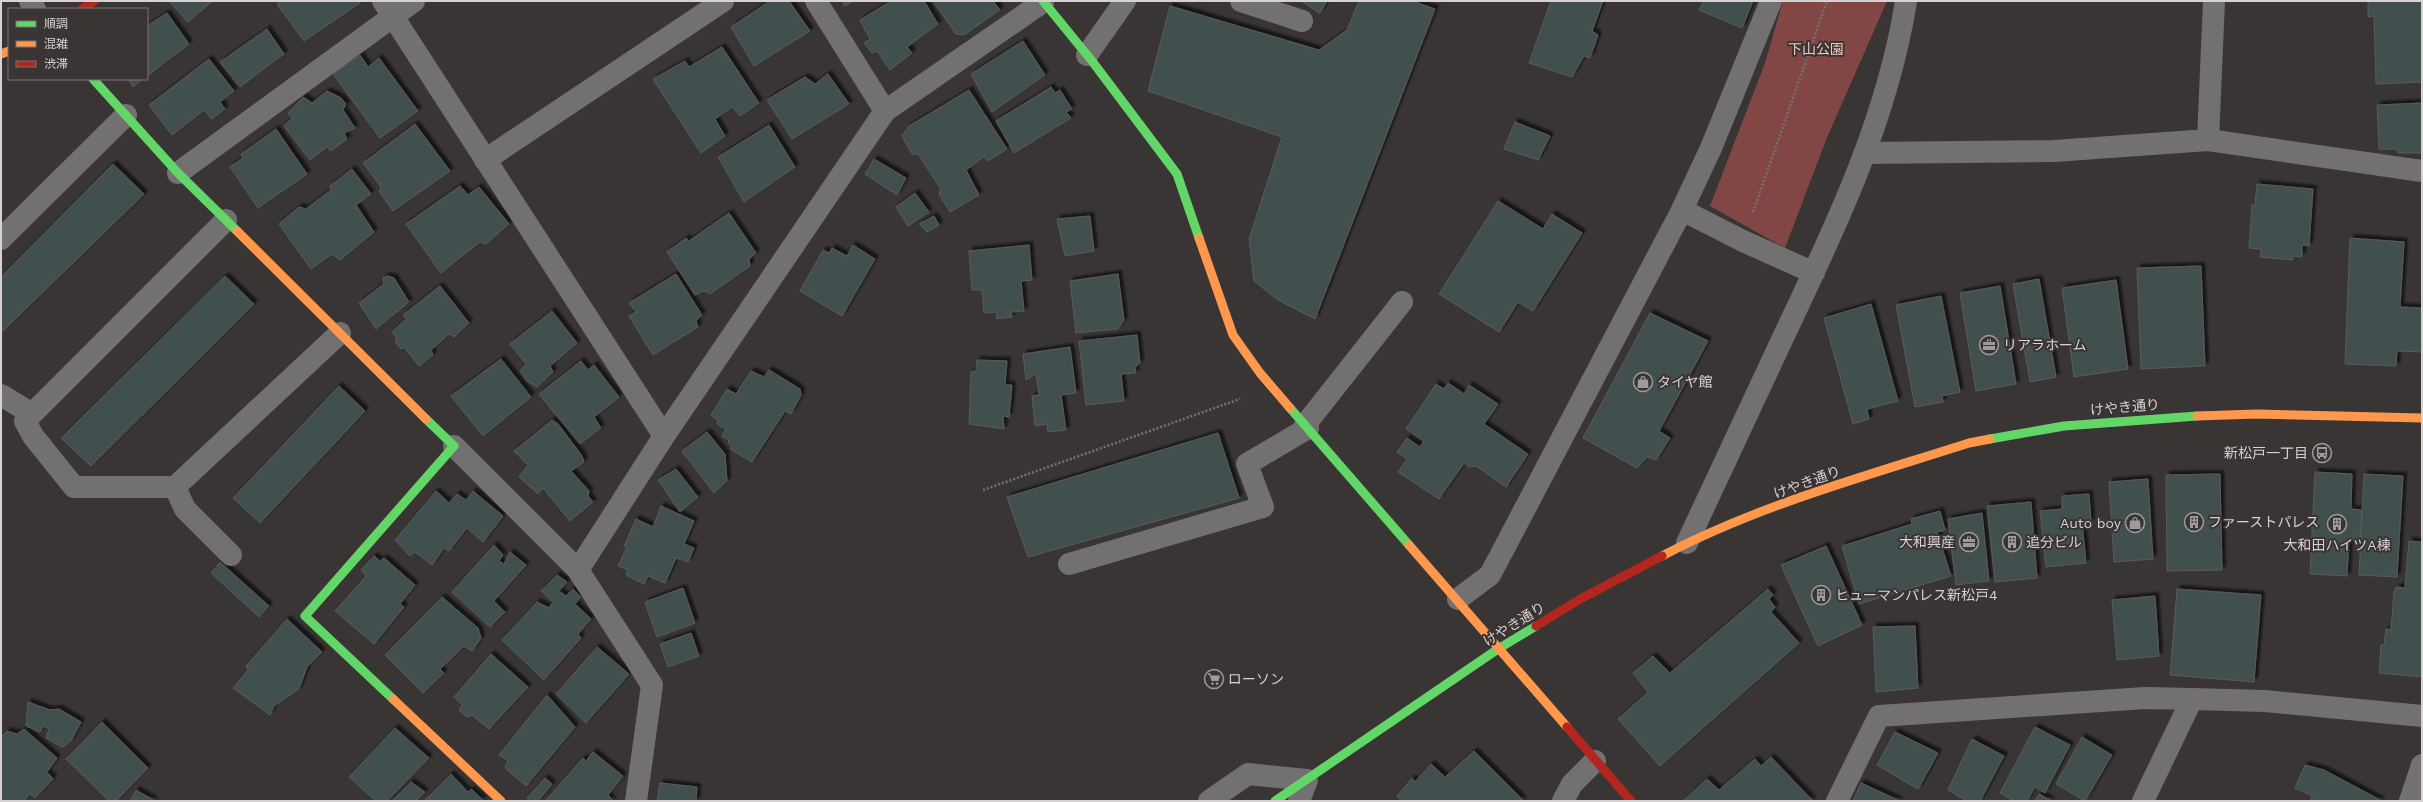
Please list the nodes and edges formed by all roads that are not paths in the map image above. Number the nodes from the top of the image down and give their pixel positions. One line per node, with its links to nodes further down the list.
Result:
1 (94, 1): 11 (street)
2 (414, 1): 12 (street)
3 (724, 1): 20 (street)
4 (816, 1): 16 (street)
5 (1043, 1): 14 (street); 16 (street)
6 (1125, 1): 14 (street)
7 (1241, 1): 13 (street)
8 (1771, 1): 23 (street)
9 (1906, 1): 19 (street)
10 (2214, 1): 18 (street)
11 (84, 8)
12 (387, 8): 20 (street); 22 (street)
13 (1302, 21)
14 (1087, 55): 32 (street)
15 (94, 80): 17 (street)
16 (885, 111): 33 (street)
17 (126, 115): 22 (street); 25 (street)
18 (2208, 140): 19 (street); 21 (street)
19 (1865, 154): 26 (street)
20 (485, 160): 33 (street)
21 (2422, 171)
22 (178, 173): 24 (street)
23 (1682, 210): 26 (street); 40 (street)
24 (226, 220): 28 (street); 30 (street)
25 (1, 239)
26 (1814, 273): 36 (street)
27 (1402, 302): 32 (street)
28 (340, 332): 34 (street); 35 (street)
29 (1, 395): 30 (street)
30 (32, 414): 35 (street)
31 (2422, 418): 36 (street, けやき通り)
32 (1306, 426): 38 (street); 40 (street)
33 (664, 436): 39 (street)
34 (454, 446): 39 (street); 47 (street)
35 (176, 487): 37 (street)
36 (1687, 543): 41 (street, けやき通り)
37 (231, 555)
38 (1069, 564)
39 (578, 570): 48 (street)
40 (1458, 599): 41 (street)
41 (1498, 649): 44 (street); 46 (street, けやき通り)
42 (2192, 699): 43 (street); 54 (street); 55 (street)
43 (2422, 716)
44 (1595, 761): 52 (street); 53 (street)
45 (2422, 765): 56 (street)
46 (1307, 780): 49 (street); 50 (street, けやき通り); 51 (street)
47 (502, 801)
48 (636, 801)
49 (1209, 801)
50 (1275, 801)
51 (1299, 801)
52 (1563, 801)
53 (1631, 801)
54 (1837, 801)
55 (2143, 801)
56 (2410, 801)

